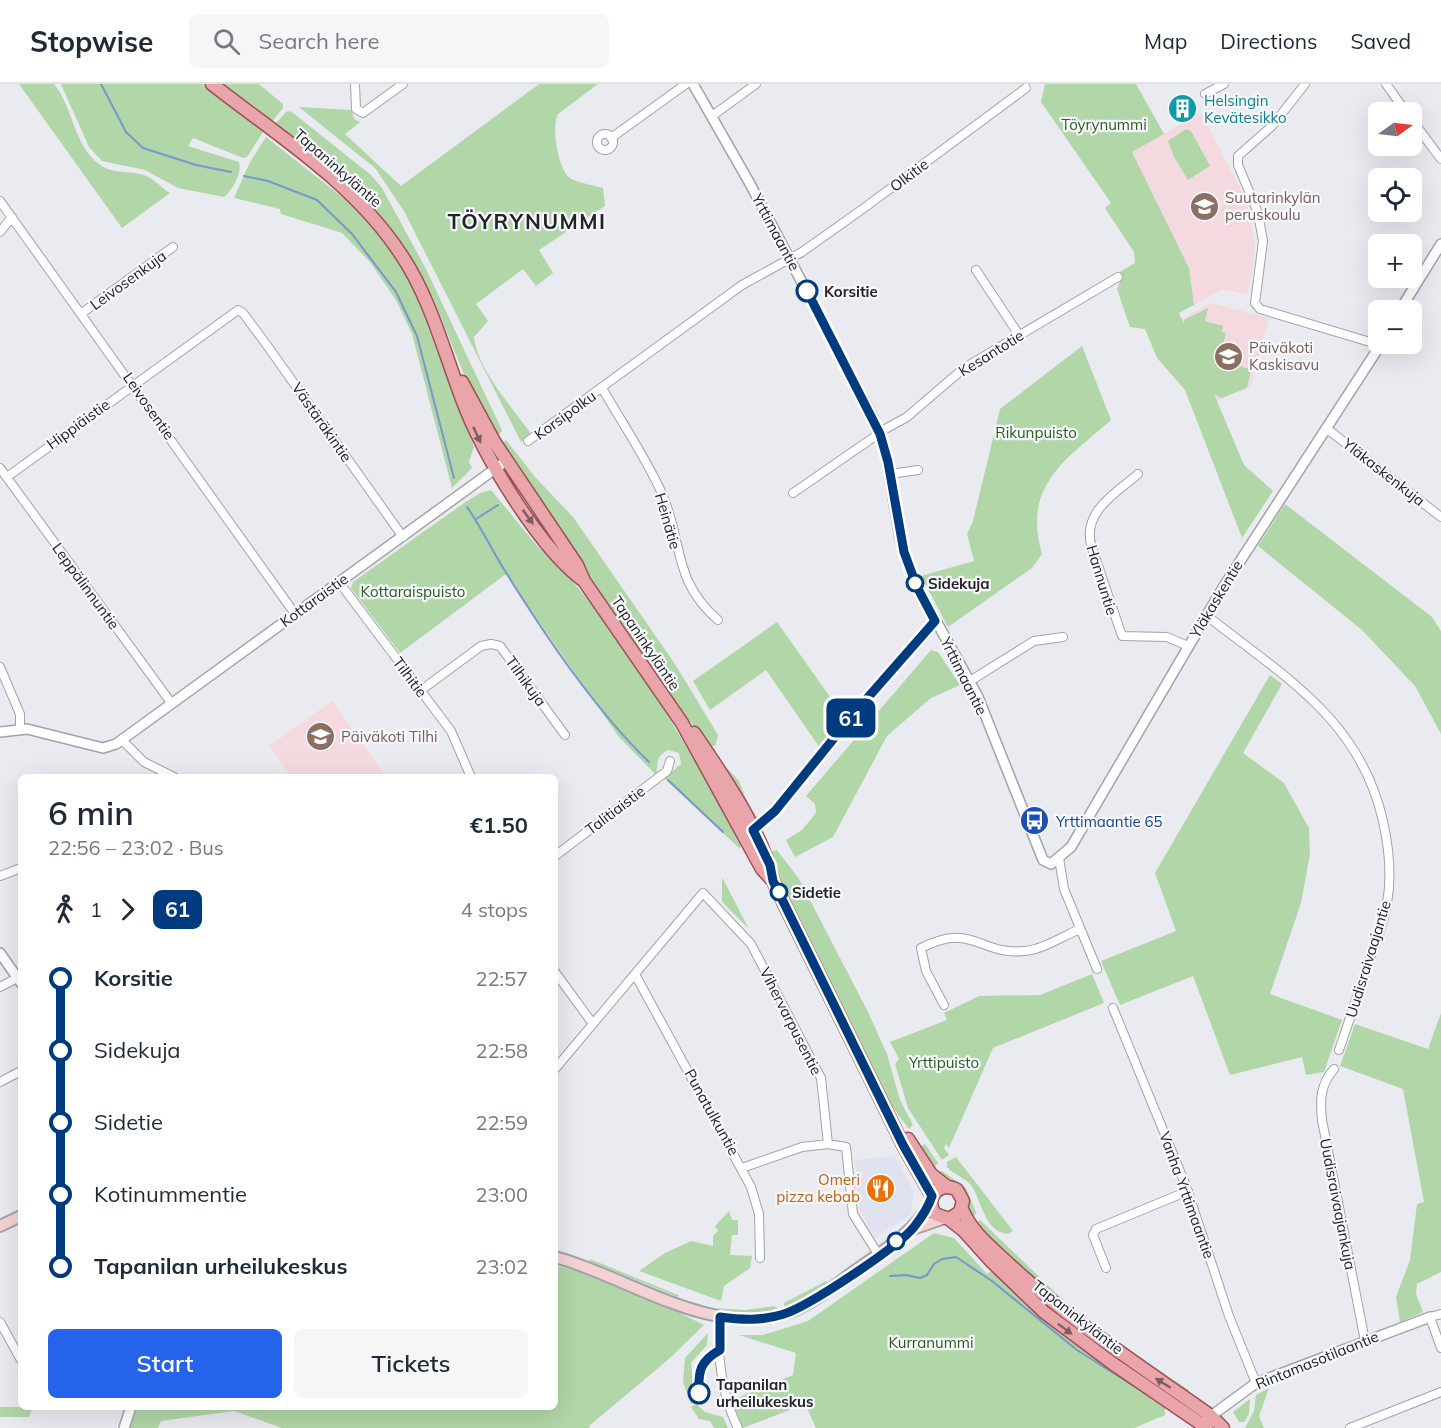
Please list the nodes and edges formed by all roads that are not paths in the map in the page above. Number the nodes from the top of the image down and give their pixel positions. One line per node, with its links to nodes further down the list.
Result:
1 (212, 84): 31 (main road, Tapaninkyläntie)
2 (356, 84): 3 (street)
3 (403, 84)
4 (686, 84): 15 (street)
5 (693, 84): 13 (street, Yrttimaantie)
6 (756, 84): 13 (street)
7 (1224, 84): 11 (street)
8 (1305, 84): 29 (street)
9 (1386, 84): 12 (street)
10 (1026, 88): 22 (street, Olkitie)
11 (1205, 94)
12 (1399, 102)
13 (712, 116): 22 (street, Yrttimaantie)
14 (1422, 133): 16 (street)
15 (611, 138)
16 (1441, 159)
17 (0, 201): 18 (street, Leivosentie)
18 (12, 217): 19 (street); 27 (street, Leivosentie)
19 (0, 232)
20 (1441, 244): 25 (street)
21 (174, 247): 27 (street, Leivosenkuja)
22 (790, 259): 33 (street); 35 (street, Yrttimaantie)
23 (976, 270): 28 (street)
24 (1114, 279): 28 (street, Kesantotie)
25 (1406, 300)
26 (238, 310): 32 (street, Hippiäistie); 46 (street, Västäräkintie)
27 (82, 313): 32 (street, Leivosentie)
28 (1019, 335): 35 (street, Kesantotie)
29 (1368, 340)
30 (1374, 354): 34 (street, Yläkaskentie)
31 (450, 360): 37 (main road, Tapaninkyläntie); 39 (main road, Tapaninkyläntie, one-way to 39)
32 (133, 384): 43 (street, Hippiäistie); 49 (street, Leivosentie)
33 (602, 388): 36 (street, Korsipolku); 51 (street, Heinätie)
34 (1326, 428): 45 (street, Yläkaskenkuja); 50 (street, Yläkaskentie)
35 (880, 434): 41 (street, Yrttimaantie); 44 (street, Kesantotie)
36 (528, 441)
37 (506, 461): 39 (street, Kottaraistie); 47 (main road, Tapaninkyläntie)
38 (0, 468): 43 (street, Leppälinnuntie)
39 (495, 468): 46 (street, Kottaraistie); 47 (main road, Tapaninkyläntie, one-way to 47)
40 (918, 470): 41 (street)
41 (890, 474): 52 (street, Yrttimaantie)
42 (1138, 474): 54 (street, Hannuntie)
43 (7, 477): 58 (street, Leppälinnuntie)
44 (793, 493)
45 (1441, 517)
46 (403, 537): 48 (street, Kottaraistie)
47 (584, 581): 66 (main road, Tapaninkyläntie)
48 (339, 582): 49 (street, Kottaraistie); 57 (street, Tilhitie)
49 (295, 614): 58 (street, Kottaraistie)
50 (1206, 615): 54 (street, Yläkaskentie); 82 (street, Uudisraivaajantie)
51 (718, 620)
52 (935, 621): 56 (street, Yrttimaantie); 66 (street)
53 (1063, 637): 56 (street)
54 (1188, 646): 68 (street, Yläkaskentie)
55 (0, 667): 59 (street)
56 (970, 681): 68 (street, Yrttimaantie)
57 (420, 691): 61 (street, Tilhikuja); 65 (street, Tilhitie)
58 (171, 704): 62 (street, Kottaraistie)
59 (20, 728): 60 (street); 62 (street)
60 (0, 732)
61 (566, 735)
62 (122, 740): 64 (street)
63 (670, 761): 67 (street, Talitiaistie)
64 (168, 774)
65 (470, 774)
66 (749, 832): 87 (main road, Tapaninkyläntie)
67 (558, 854)
68 (1059, 858): 71 (street)
69 (18, 869): 70 (street)
70 (0, 876)
71 (1080, 929): 73 (street); 79 (street)
72 (0, 953): 76 (street)
73 (1097, 969)
74 (558, 976): 81 (street)
75 (636, 976): 81 (street); 88 (street, Vihervarpusentie); 89 (street, Punatulkuntie)
76 (18, 979)
77 (18, 980): 78 (street)
78 (0, 987)
79 (944, 1005)
80 (1113, 1008): 91 (street, Vanha Yrttimaantie)
81 (593, 1024): 83 (street)
82 (1339, 1050)
83 (558, 1065)
84 (1334, 1069): 106 (street, Uudisraivaajankuja)
85 (18, 1073): 86 (street)
86 (0, 1082)
87 (892, 1119): 90 (main road, Tapaninkyläntie); 92 (main road, Tapaninkyläntie)
88 (828, 1144): 89 (street); 98 (street)
89 (742, 1168): 100 (street, Punatulkuntie)
90 (946, 1186): 92 (main road); 93 (main road)
91 (1188, 1191): 101 (street); 109 (street, Vanha Yrttimaantie)
92 (931, 1199): 95 (main road); 97 (main road)
93 (962, 1209): 95 (main road); 112 (main road, Tapaninkyläntie, one-way to 93)
94 (18, 1217): 96 (main road)
95 (946, 1219): 97 (main road); 112 (main road, Tapaninkyläntie, one-way to 112)
96 (0, 1226)
97 (913, 1229): 98 (main road)
98 (878, 1254): 103 (main road)
99 (558, 1258): 103 (main road)
100 (760, 1258)
101 (1106, 1268)
102 (1441, 1314): 104 (street, Rintamasotilaantie)
103 (720, 1317): 114 (street)
104 (1430, 1317): 106 (street, Rintamasotilaantie); 107 (street)
105 (0, 1322): 108 (street)
106 (1365, 1341): 109 (street, Rintamasotilaantie)
107 (1441, 1348)
108 (18, 1355)
109 (1256, 1383): 112 (street, Rintamasotilaantie)
110 (1441, 1392): 116 (street)
111 (130, 1410): 113 (street)
112 (1207, 1423): 115 (main road)
113 (124, 1428)
114 (738, 1428)
115 (1223, 1428)
116 (1350, 1428)

